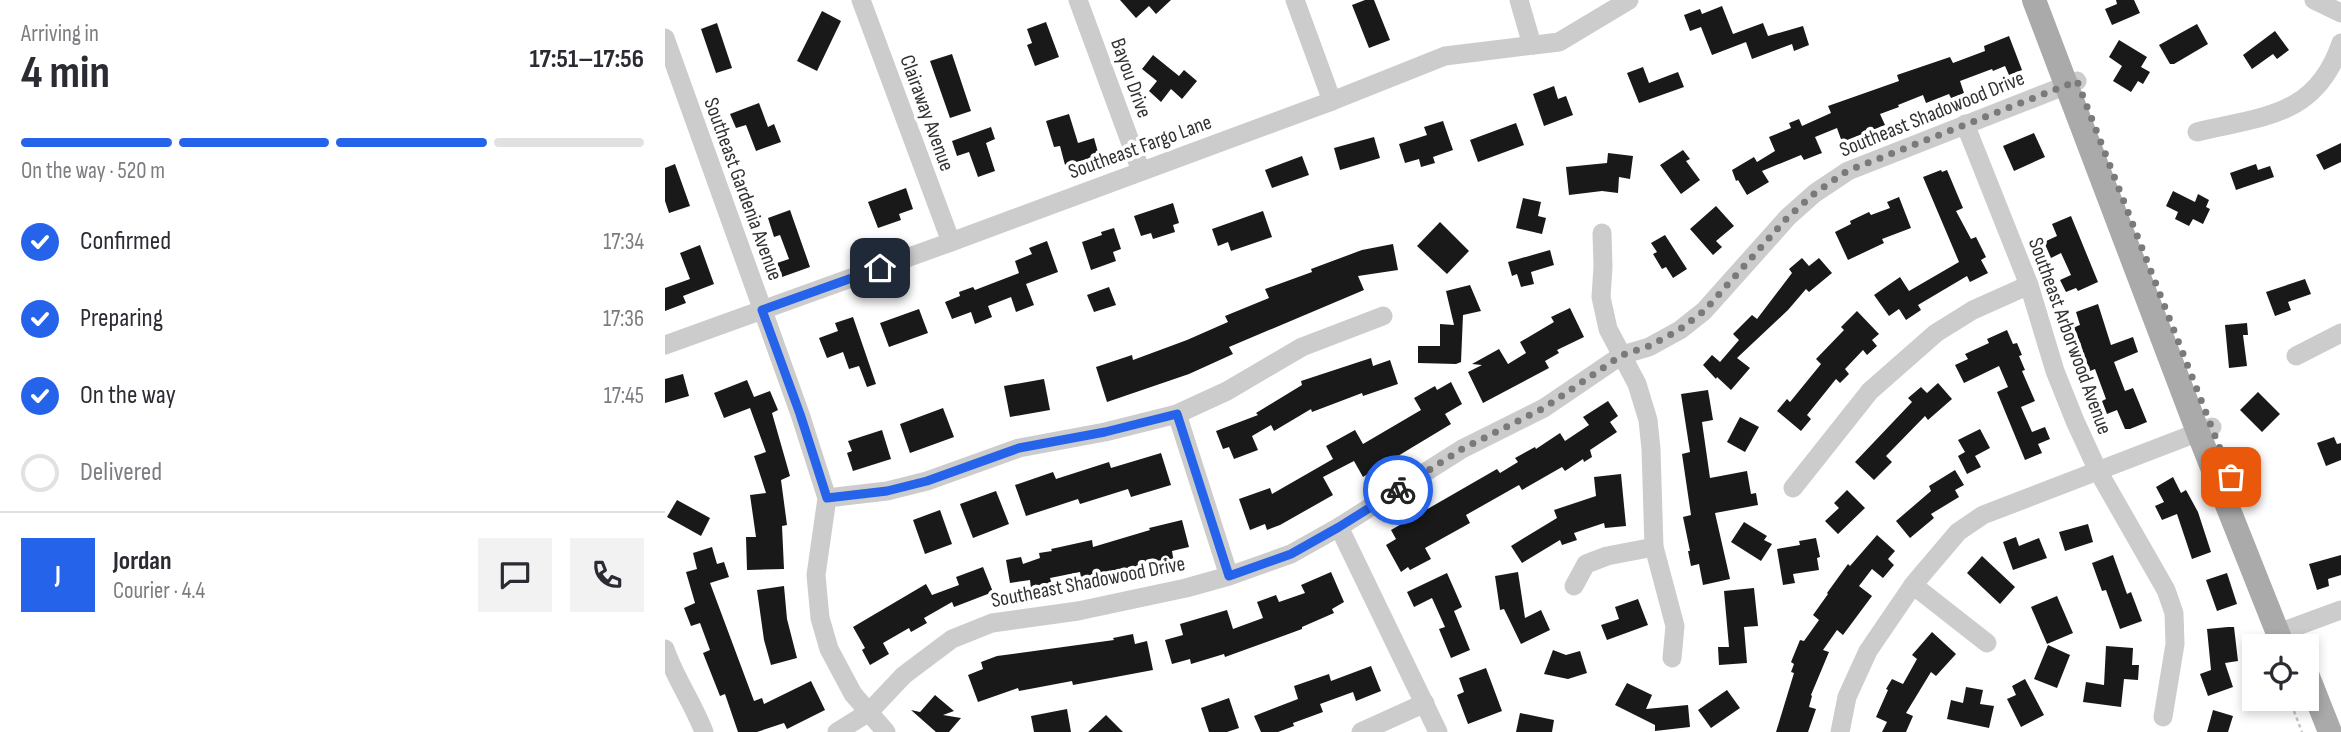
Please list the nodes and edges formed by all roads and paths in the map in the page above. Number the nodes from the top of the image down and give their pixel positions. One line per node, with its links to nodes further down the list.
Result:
1 (861, 0): 19 (street, Clairaway Avenue)
2 (1078, 0): 17 (street, Bayou Drive)
3 (1295, 0): 14 (street)
4 (1519, 0): 12 (street)
5 (1629, 0): 12 (street, Southeast Fargo Lane)
6 (2034, 0): 13 (main road)
7 (2047, 0): 13 (main road)
8 (2314, 0): 9 (street)
9 (2341, 13)
10 (665, 38): 21 (street, Southeast Gardenia Avenue)
11 (2341, 43): 16 (street)
12 (1532, 45): 14 (street, Southeast Fargo Lane)
13 (2071, 83): 15 (street, Southeast Shadowood Drive); 28 (main road)
14 (1332, 101): 17 (street, Southeast Fargo Lane)
15 (1965, 124): 20 (street, Southeast Arborwood Avenue); 25 (street, Southeast Shadowood Drive)
16 (2197, 132)
17 (1141, 171): 19 (street, Southeast Fargo Lane)
18 (1602, 233): 25 (street)
19 (951, 242): 21 (street, Southeast Fargo Lane)
20 (2029, 285): 29 (street, Southeast Arborwood Avenue); 30 (street)
21 (762, 310): 24 (street, Southeast Fargo Lane); 31 (street, Southeast Gardenia Avenue)
22 (1383, 316): 27 (street)
23 (2341, 333): 26 (street)
24 (665, 345)
25 (1622, 355): 32 (street, Southeast Shadowood Drive); 33 (street)
26 (2296, 356)
27 (1177, 414): 31 (street); 34 (street)
28 (2205, 429): 29 (street); 38 (main road)
29 (2098, 471): 35 (street); 48 (street, Southeast Arborwood Avenue)
30 (1793, 488)
31 (827, 498): 47 (street, Southeast Gardenia Avenue)
32 (1339, 527): 34 (street, Southeast Shadowood Drive); 43 (street)
33 (1654, 547): 36 (street); 42 (street)
34 (1229, 576): 47 (street, Southeast Shadowood Drive)
35 (1913, 585): 40 (street); 54 (street)
36 (1574, 586)
37 (2341, 610): 39 (street)
38 (2287, 634)
39 (2299, 634)
40 (1987, 643)
41 (665, 649): 49 (street)
42 (1672, 658)
43 (1425, 703): 52 (street); 53 (street)
44 (2319, 704): 57 (main road)
45 (2294, 711): 55 (path)
46 (2309, 711): 56 (main road)
47 (869, 712): 50 (street, Southeast Shadowood Drive); 51 (street, Southeast Gardenia Avenue)
48 (2163, 717)
49 (704, 732)
50 (837, 732)
51 (886, 732)
52 (1360, 732)
53 (1438, 732)
54 (1840, 732)
55 (2302, 732)
56 (2317, 732)
57 (2330, 732)

